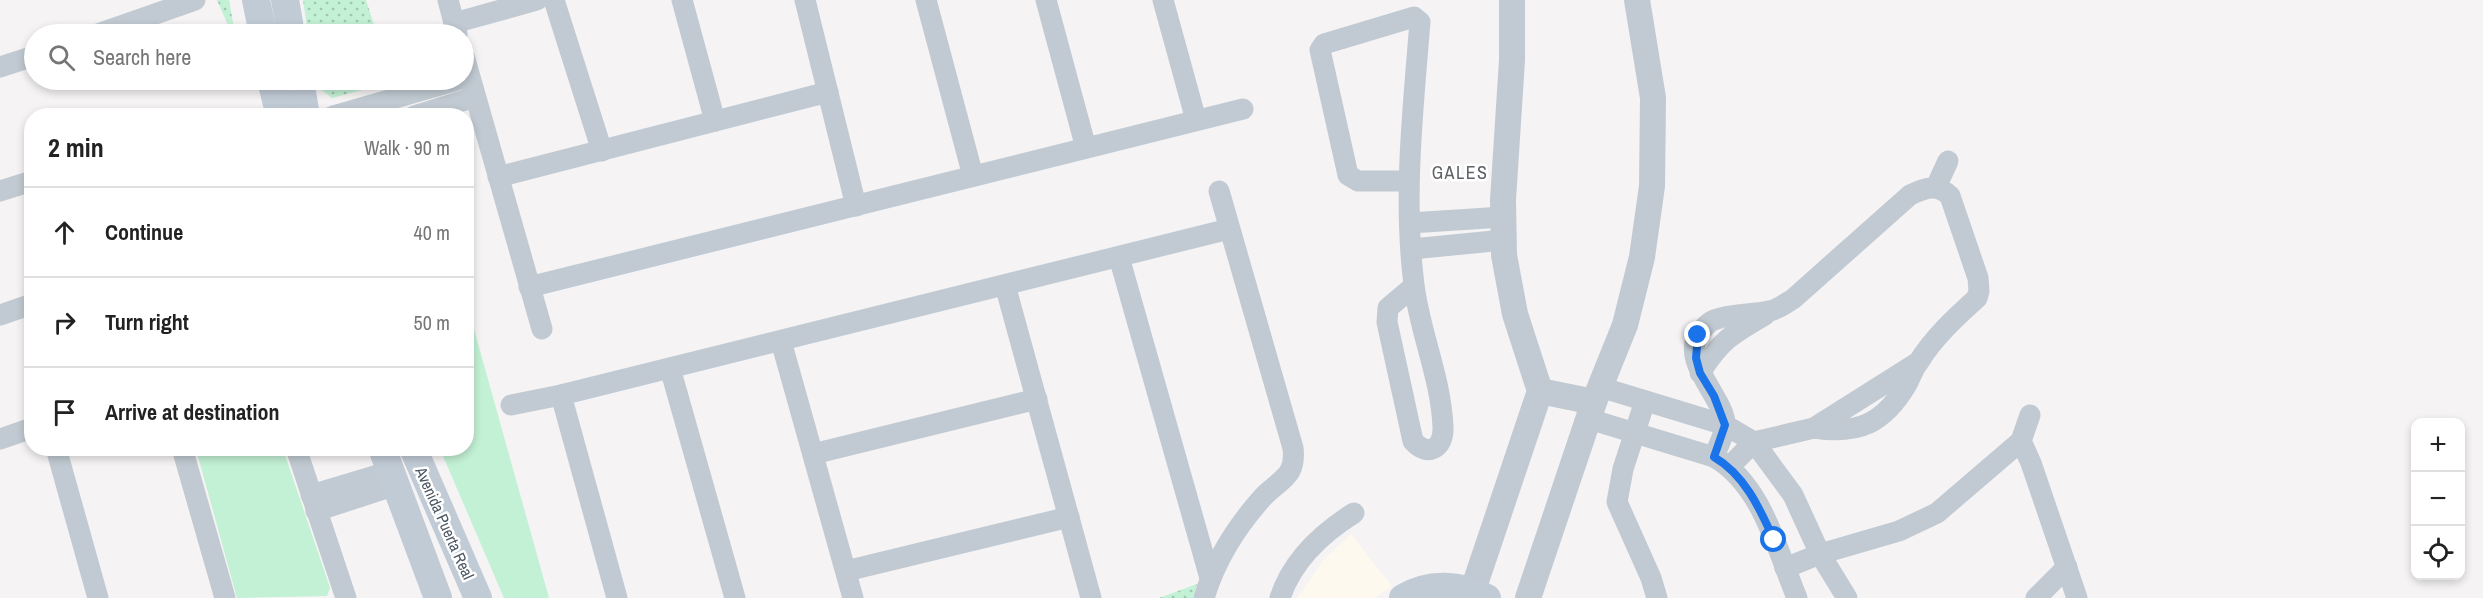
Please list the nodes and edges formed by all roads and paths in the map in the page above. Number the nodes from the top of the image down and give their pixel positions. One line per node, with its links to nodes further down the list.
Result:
1 (195, 0): 14 (street)
2 (256, 0): 15 (main road)
3 (285, 0): 16 (main road)
4 (448, 0): 17 (street)
5 (537, 0): 18 (street)
6 (554, 0): 35 (street)
7 (682, 0): 33 (street)
8 (805, 0): 25 (street)
9 (926, 0): 37 (street)
10 (1046, 0): 34 (street)
11 (1162, 0): 32 (street)
12 (1512, 0): 46 (street)
13 (1637, 0): 62 (street)
14 (127, 24)
15 (260, 24)
16 (289, 24)
17 (455, 24)
18 (470, 24)
19 (24, 60): 20 (street)
20 (0, 68)
21 (274, 90): 27 (main road)
22 (302, 90): 28 (main road)
23 (424, 90): 29 (street)
24 (469, 90): 26 (street)
25 (828, 92): 33 (street); 44 (street)
26 (475, 98): 30 (street); 38 (street)
27 (278, 108)
28 (305, 108)
29 (364, 108)
30 (441, 108)
31 (1244, 109): 32 (street)
32 (1196, 120): 34 (street)
33 (715, 121): 35 (street)
34 (1086, 148): 37 (street)
35 (602, 151): 38 (street)
36 (1948, 161): 41 (street)
37 (973, 176): 44 (street)
38 (498, 177): 52 (street)
39 (1408, 181): 39 (street); 45 (street)
40 (24, 184): 42 (street)
41 (1936, 187): 65 (street); 70 (street)
42 (0, 191)
43 (1219, 191): 47 (street)
44 (856, 206): 52 (street)
45 (1410, 223): 46 (street); 48 (street)
46 (1504, 228): 48 (street); 58 (street)
47 (1229, 229): 49 (street); 85 (street)
48 (1412, 249): 51 (street)
49 (1119, 257): 50 (street); 85 (street)
50 (1005, 285): 56 (street); 60 (street)
51 (1414, 286): 51 (street)
52 (529, 287): 55 (street)
53 (24, 307): 54 (street)
54 (0, 315)
55 (542, 329)
56 (781, 341): 57 (street); 71 (street)
57 (670, 368): 59 (street); 93 (street)
58 (1540, 391): 62 (street); 86 (street)
59 (561, 395): 63 (street); 92 (street)
60 (1036, 399): 71 (street); 80 (street)
61 (1645, 401): 62 (street); 65 (street); 67 (street)
62 (1594, 403): 67 (street); 98 (street)
63 (511, 405)
64 (2030, 415): 69 (street)
65 (1725, 425): 70 (street); 76 (street)
66 (24, 431): 68 (street)
67 (1635, 432): 76 (street); 99 (street)
68 (0, 439)
69 (2021, 441): 81 (street); 82 (street)
70 (1754, 442): 76 (street); 81 (street)
71 (813, 454): 84 (street)
72 (58, 456): 87 (street)
73 (184, 456): 88 (street)
74 (299, 456): 78 (street)
75 (416, 456): 91 (main road, Avenida Puerta Real)
76 (1722, 461): 83 (street)
77 (390, 468): 78 (street); 90 (main road, Avenida Puerta Real)
78 (314, 503): 89 (street)
79 (1354, 513): 96 (street)
80 (1069, 517): 84 (street); 95 (street)
81 (1820, 554): 83 (street); 101 (street)
82 (2067, 567): 102 (street); 103 (street)
83 (1785, 568): 100 (street)
84 (846, 571): 94 (street)
85 (1207, 588)
86 (1480, 594): 97 (main road)
87 (98, 598)
88 (225, 598)
89 (346, 598)
90 (438, 598)
91 (478, 598)
92 (617, 598)
93 (735, 598)
94 (853, 598)
95 (1091, 598)
96 (1280, 598)
97 (1403, 598)
98 (1528, 598)
99 (1656, 598)
100 (1797, 598)
101 (1847, 598)
102 (2036, 598)
103 (2078, 598)

